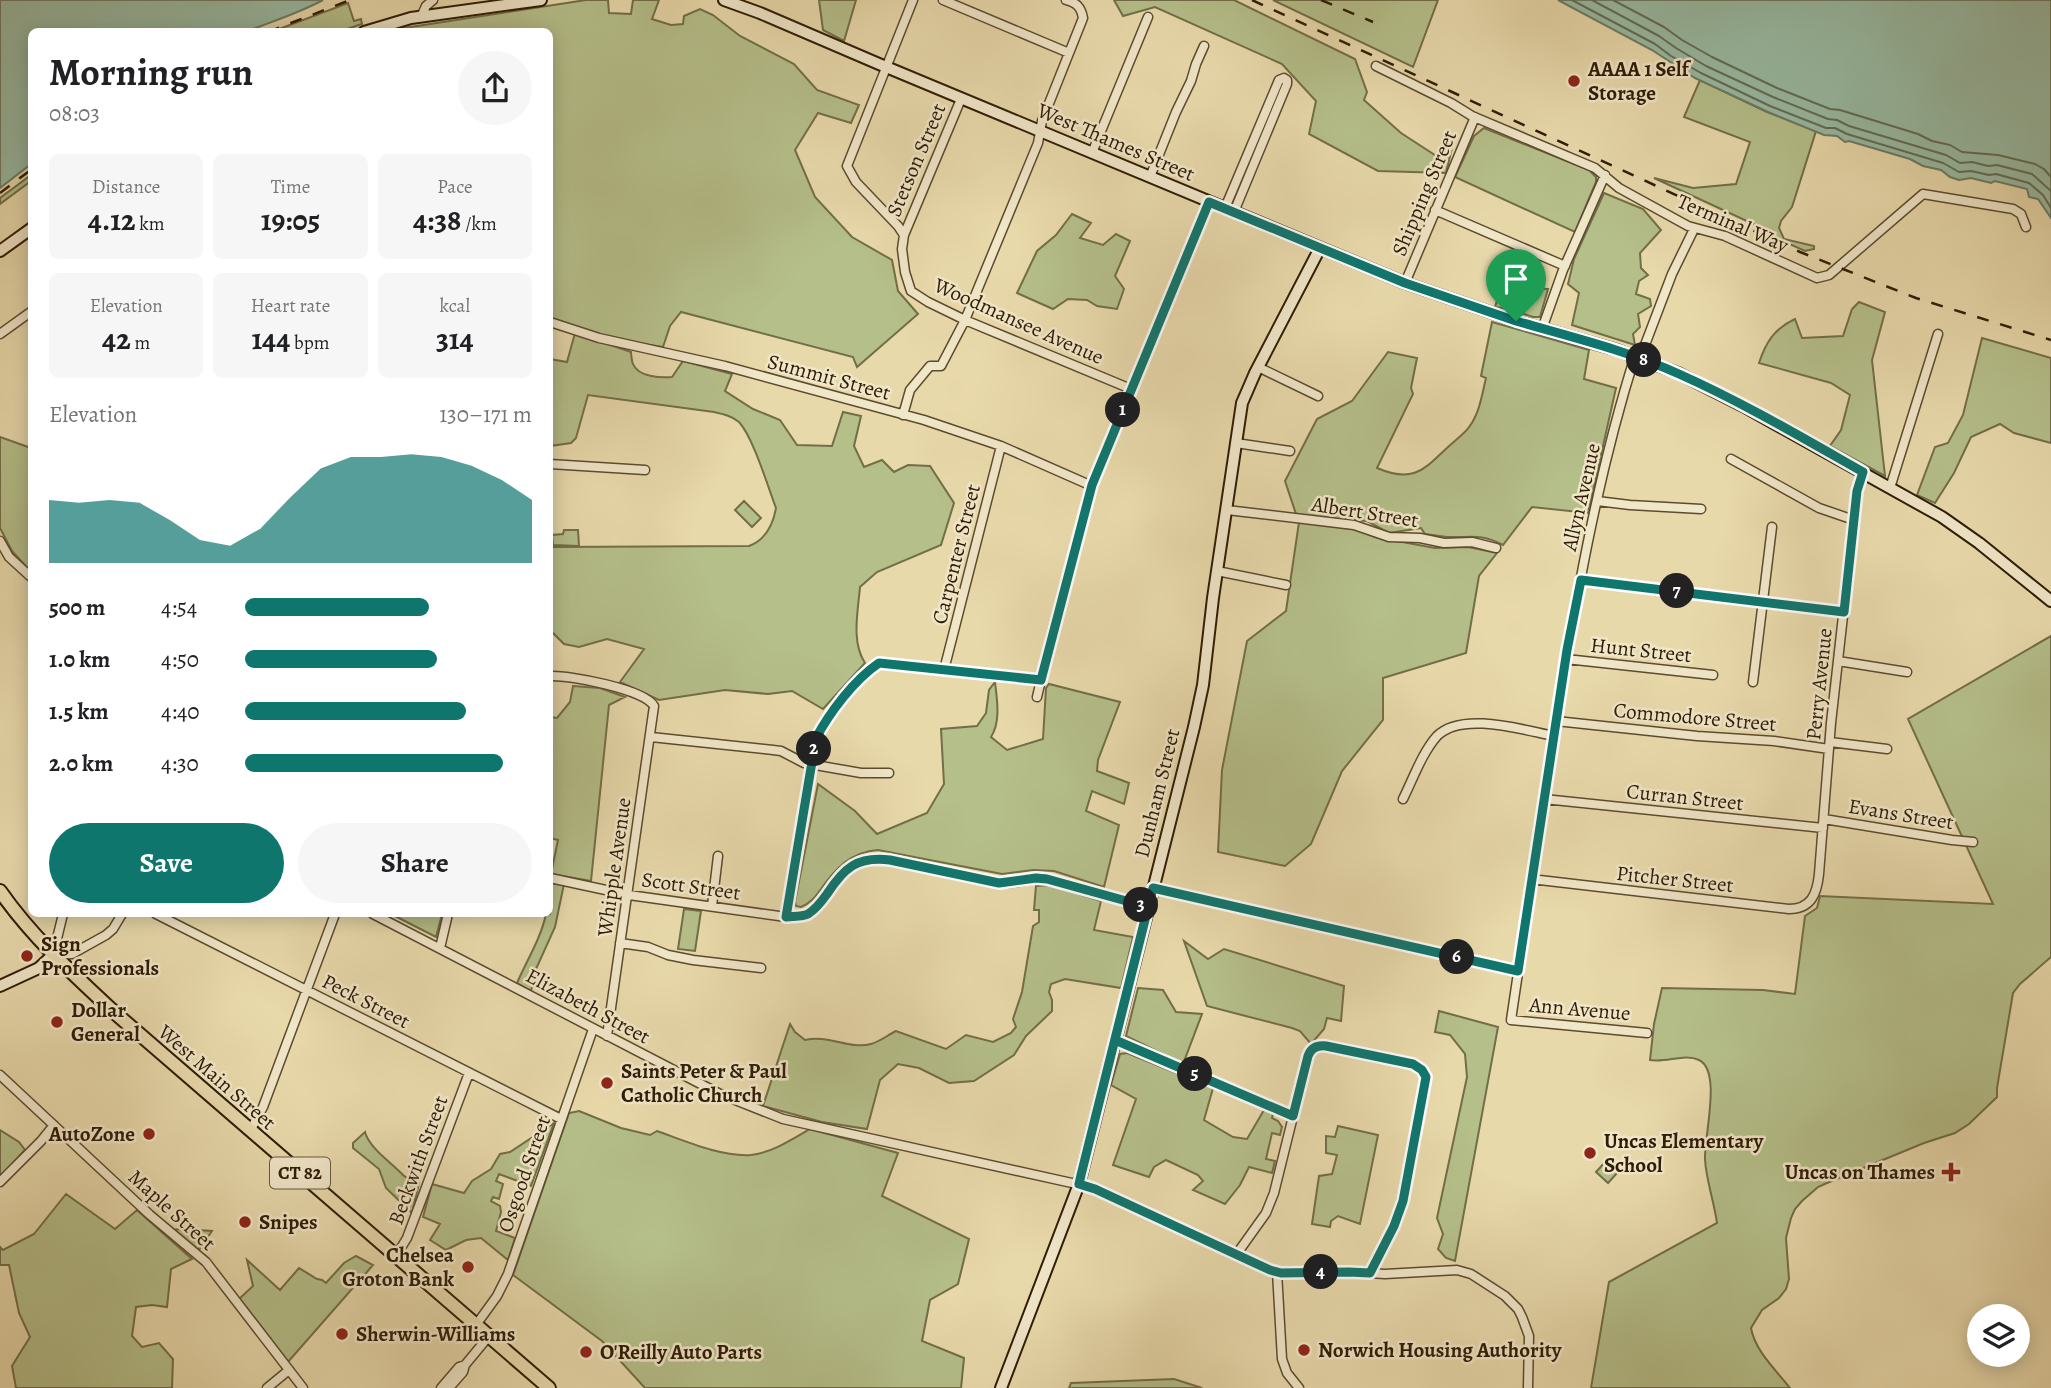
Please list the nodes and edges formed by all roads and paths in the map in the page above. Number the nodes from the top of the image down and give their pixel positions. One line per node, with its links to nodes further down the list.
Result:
1 (433, 0): 7 (street)
2 (541, 0): 7 (main road)
3 (724, 0): 13 (main road, West Thames Street)
4 (914, 0): 13 (street)
5 (943, 0): 11 (street)
6 (1066, 0): 11 (street)
7 (421, 16): 9 (main road)
8 (1148, 17): 18 (street)
9 (378, 28)
10 (1204, 46): 20 (street)
11 (1069, 53): 17 (street)
12 (1376, 66): 16 (street, Terminal Way)
13 (886, 67): 15 (main road, West Thames Street); 27 (street)
14 (1286, 79): 22 (street)
15 (961, 99): 17 (main road, West Thames Street); 27 (street, Stetson Street)
16 (1475, 117): 19 (street, Terminal Way); 23 (street, Shipping Street)
17 (1040, 132): 18 (main road, West Thames Street); 33 (street)
18 (1092, 153): 20 (main road, West Thames Street)
19 (1605, 175): 25 (street, Terminal Way); 30 (street)
20 (1150, 177): 21 (main road, West Thames Street)
21 (1209, 202): 22 (main road, West Thames Street); 40 (street)
22 (1229, 210): 28 (main road, West Thames Street)
23 (1436, 210): 30 (street); 31 (street, Shipping Street)
24 (2026, 227): 25 (street, Terminal Way)
25 (1694, 229): 38 (street, Allyn Avenue)
26 (28, 231): 29 (main road)
27 (904, 235): 33 (street, Woodmansee Avenue)
28 (1320, 248): 31 (main road, West Thames Street); 39 (main road, Dunham Street)
29 (0, 251)
30 (1565, 266): 35 (street)
31 (1405, 283): 35 (main road, West Thames Street)
32 (28, 314): 36 (street)
33 (965, 320): 40 (street, Woodmansee Avenue); 42 (street)
34 (553, 324): 42 (street, Summit Street)
35 (1542, 329): 38 (main road, West Thames Street)
36 (0, 334)
37 (1938, 334): 51 (street)
38 (1638, 357): 49 (main road, West Thames Street); 52 (street, Allyn Avenue)
39 (1258, 367): 41 (street); 43 (main road, Dunham Street)
40 (1131, 390): 50 (street)
41 (1318, 396)
42 (903, 415): 44 (street, Summit Street)
43 (1236, 443): 45 (street); 54 (main road, Dunham Street)
44 (1001, 446): 50 (street, Summit Street); 68 (street, Carpenter Street)
45 (1290, 452)
46 (1731, 459): 55 (street)
47 (553, 464): 48 (street)
48 (645, 470)
49 (1863, 472): 51 (main road, West Thames Street); 55 (street, Perry Avenue)
50 (1092, 486): 72 (street)
51 (1890, 488): 63 (main road, West Thames Street)
52 (1597, 500): 53 (street); 61 (street, Allyn Avenue)
53 (1701, 509)
54 (1227, 510): 58 (street, Albert Street); 59 (main road, Dunham Street)
55 (1854, 520): 65 (street, Perry Avenue)
56 (1772, 527): 64 (street)
57 (0, 541): 60 (street)
58 (1496, 548)
59 (1217, 571): 62 (street); 89 (main road, Dunham Street)
60 (28, 575)
61 (1581, 580): 64 (street); 66 (street, Allyn Avenue)
62 (1286, 585)
63 (2051, 601)
64 (1763, 602): 65 (street); 73 (street)
65 (1844, 612): 67 (street, Perry Avenue)
66 (1566, 659): 70 (street, Hunt Street); 75 (street, Allyn Avenue)
67 (1838, 662): 69 (street); 78 (street, Perry Avenue)
68 (944, 670): 72 (street); 80 (street)
69 (1906, 672)
70 (1713, 675)
71 (553, 676): 77 (street, Whipple Avenue)
72 (1041, 680): 74 (street)
73 (1753, 682)
74 (1037, 697)
75 (1556, 721): 76 (street, Allyn Avenue); 78 (street, Commodore Street)
76 (1554, 736): 82 (street); 83 (street, Allyn Avenue)
77 (650, 737): 80 (street); 91 (street, Whipple Avenue)
78 (1830, 746): 79 (street, Commodore Street); 84 (street, Perry Avenue)
79 (1887, 749)
80 (811, 765): 81 (street); 101 (street)
81 (889, 772)
82 (1403, 799)
83 (1544, 799): 84 (street, Curran Street); 88 (street, Allyn Avenue)
84 (1824, 824): 85 (street, Evans Street); 92 (street, Perry Avenue)
85 (1973, 842)
86 (718, 856): 93 (street)
87 (553, 879): 91 (street, Scott Street)
88 (1531, 879): 92 (street, Pitcher Street); 106 (street, Allyn Avenue)
89 (1153, 888): 94 (main road, Dunham Street); 106 (street)
90 (0, 891): 104 (main road, West Main Street / CT 82)
91 (627, 895): 93 (street, Scott Street); 102 (street, Whipple Avenue)
92 (1813, 899)
93 (712, 906): 101 (street, Scott Street)
94 (1148, 907): 101 (street); 113 (main road, Dunham Street)
95 (61, 917): 104 (street)
96 (120, 917): 104 (street)
97 (162, 917): 108 (street, Peck Street)
98 (334, 917): 108 (street)
99 (379, 917): 103 (street, Elizabeth Street)
100 (447, 917): 103 (street)
101 (786, 917)
102 (620, 943): 105 (street); 112 (street, Whipple Avenue)
103 (440, 948): 110 (street, Elizabeth Street)
104 (54, 955): 107 (main road); 119 (main road, West Main Street / CT 82)
105 (761, 968)
106 (1518, 971): 109 (street, Allyn Avenue)
107 (0, 986)
108 (306, 990): 114 (street, Peck Street); 119 (street)
109 (1511, 1020): 111 (street, Ann Avenue)
110 (593, 1028): 112 (street, Elizabeth Street); 117 (street, Osgood Street)
111 (1647, 1033)
112 (607, 1036): 121 (street, Elizabeth Street)
113 (1115, 1040): 116 (street); 121 (main road, Dunham Street)
114 (469, 1073): 117 (street, Peck Street); 123 (street, Beckwith Street)
115 (0, 1075): 118 (street, Maple Street)
116 (1293, 1116): 122 (street); 125 (street)
117 (561, 1119): 126 (street, Osgood Street)
118 (54, 1125): 120 (street); 128 (street, Maple Street)
119 (250, 1131): 123 (main road, West Main Street / CT 82)
120 (0, 1182)
121 (1079, 1184): 122 (street, Elizabeth Street); 134 (main road, Dunham Street)
122 (1236, 1255): 124 (street, Elizabeth Street)
123 (396, 1256): 126 (main road, West Main Street / CT 82)
124 (1277, 1272): 125 (street); 135 (street)
125 (1370, 1273): 136 (street)
126 (476, 1325): 127 (main road, West Main Street / CT 82)
127 (489, 1336): 129 (street); 133 (main road, West Main Street / CT 82)
128 (289, 1370): 130 (street); 131 (street, Maple Street)
129 (451, 1383): 132 (street)
130 (267, 1388)
131 (303, 1388)
132 (441, 1388)
133 (549, 1388)
134 (1002, 1388)
135 (1299, 1388)
136 (1528, 1388)

